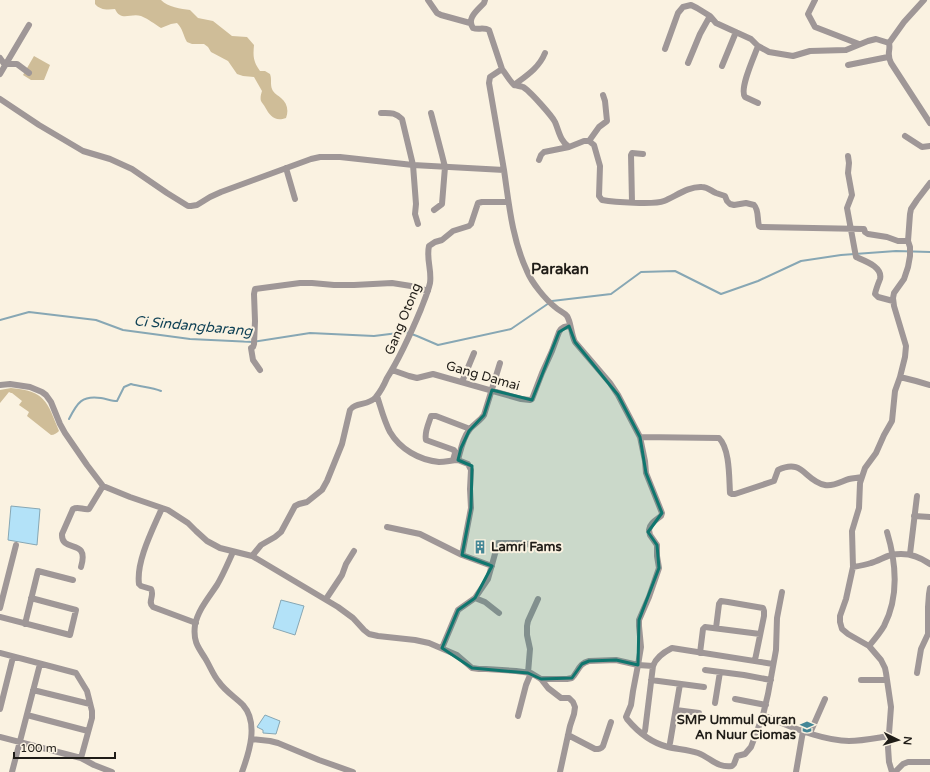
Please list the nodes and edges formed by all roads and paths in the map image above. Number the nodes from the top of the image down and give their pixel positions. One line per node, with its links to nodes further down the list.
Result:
1 (428, 0): 6 (street)
2 (485, 0): 6 (street)
3 (815, 0): 10 (street)
4 (924, 0): 9 (street)
5 (710, 16): 8 (street); 12 (street); 16 (street)
6 (470, 23): 20 (street)
7 (29, 25): 17 (street)
8 (736, 32): 11 (street); 19 (street)
9 (889, 43): 10 (street); 14 (street)
10 (859, 44): 11 (street)
11 (758, 46): 26 (street)
12 (664, 49)
13 (545, 53): 23 (street)
14 (888, 57): 18 (street); 29 (street)
15 (0, 58): 17 (street)
16 (688, 63)
17 (6, 64): 21 (street); 22 (street)
18 (848, 65)
19 (722, 66)
20 (502, 69): 23 (street); 40 (street)
21 (29, 73)
22 (0, 74)
23 (514, 85): 33 (street)
24 (603, 95): 31 (street)
25 (0, 99): 39 (street)
26 (758, 103)
27 (381, 113): 37 (street)
28 (431, 113): 38 (street)
29 (930, 123)
30 (905, 136): 32 (street)
31 (589, 141): 33 (street); 44 (street)
32 (930, 146)
33 (569, 147): 36 (street)
34 (643, 154): 44 (street)
35 (848, 156): 47 (street)
36 (539, 160)
37 (413, 165): 38 (street); 39 (street); 46 (street)
38 (445, 167): 40 (street); 45 (street)
39 (286, 168): 42 (street)
40 (504, 170): 43 (street)
41 (930, 183): 48 (street)
42 (295, 199)
43 (508, 202): 49 (street, Gang Otong); 51 (street)
44 (632, 202): 47 (street)
45 (434, 210)
46 (418, 224)
47 (851, 229): 48 (street); 50 (street)
48 (909, 244): 50 (street)
49 (428, 291): 54 (street); 55 (street, Gang Otong)
50 (893, 301): 56 (street)
51 (570, 326): 60 (street, Gang Damai); 63 (street)
52 (474, 353): 57 (street)
53 (500, 363): 60 (street)
54 (260, 370)
55 (392, 370): 57 (street, Gang Damai); 61 (street, Gang Otong)
56 (900, 377): 59 (street); 65 (street)
57 (462, 382): 60 (street, Gang Damai)
58 (0, 385): 66 (street)
59 (930, 385)
60 (492, 390): 62 (street)
61 (377, 396): 64 (street); 80 (street)
62 (470, 429): 64 (street); 64 (street)
63 (640, 437): 65 (street); 108 (street)
64 (456, 460): 77 (street)
65 (862, 477): 84 (street)
66 (103, 486): 68 (street); 83 (street)
67 (917, 496): 69 (street)
68 (162, 508): 76 (street); 96 (street)
69 (914, 516): 70 (street); 78 (street)
70 (930, 517)
71 (387, 527): 77 (street)
72 (887, 532): 79 (street)
73 (16, 545): 93 (street)
74 (560, 549): 82 (street)
75 (354, 551): 90 (street)
76 (233, 552): 80 (street); 96 (street)
77 (462, 554): 82 (street)
78 (910, 554): 79 (street); 81 (street)
79 (892, 555): 84 (street); 100 (street)
80 (252, 556): 90 (street)
81 (930, 564)
82 (492, 566): 89 (street)
83 (81, 567)
84 (853, 567): 100 (street)
85 (73, 580): 88 (street)
86 (930, 588): 92 (street)
87 (782, 592): 107 (street)
88 (31, 598): 97 (street); 97 (street)
89 (475, 598): 94 (street); 101 (street)
90 (326, 599): 101 (street)
91 (538, 599): 112 (street)
92 (929, 607): 113 (street)
93 (0, 608)
94 (499, 613)
95 (0, 617): 97 (street)
96 (196, 623): 141 (street)
97 (24, 624)
98 (716, 628): 99 (street); 99 (street); 102 (street)
99 (760, 634): 105 (street)
100 (869, 646): 118 (street)
101 (442, 648): 112 (street)
102 (700, 653): 105 (street); 109 (street)
103 (0, 654): 104 (street)
104 (13, 657): 106 (street); 127 (street)
105 (755, 660): 107 (street)
106 (40, 664): 121 (street); 125 (street)
107 (773, 664): 116 (street)
108 (638, 665): 109 (street); 114 (street); 146 (street)
109 (653, 666): 115 (street)
110 (705, 670): 111 (street)
111 (720, 672): 116 (street); 124 (street)
112 (529, 673): 114 (street); 132 (street)
113 (917, 673)
114 (541, 679): 138 (street)
115 (651, 680): 119 (street); 135 (street)
116 (771, 680): 126 (street)
117 (861, 680): 118 (street)
118 (887, 680): 139 (street)
119 (680, 684): 120 (street); 128 (street)
120 (704, 687)
121 (33, 690): 125 (street); 130 (street)
122 (735, 698): 126 (street)
123 (825, 699): 137 (street)
124 (715, 703)
125 (90, 704): 134 (street)
126 (766, 705): 131 (street)
127 (0, 709)
128 (676, 710): 129 (street); 143 (street)
129 (699, 713)
130 (27, 715): 134 (street); 142 (street)
131 (763, 715): 136 (street); 146 (street)
132 (518, 716)
133 (611, 722): 138 (street)
134 (88, 731): 144 (street)
135 (645, 731)
136 (803, 731): 137 (street); 152 (street)
137 (810, 733): 139 (street)
138 (568, 735): 151 (street)
139 (889, 736): 153 (street)
140 (0, 737): 142 (street)
141 (251, 739): 149 (street); 150 (street)
142 (20, 742): 144 (street); 147 (street)
143 (670, 743)
144 (81, 758): 148 (street)
145 (930, 762): 154 (street)
146 (726, 770)
147 (12, 772)
148 (112, 772)
149 (242, 772)
150 (353, 772)
151 (560, 772)
152 (796, 772)
153 (892, 772)
154 (895, 772)

